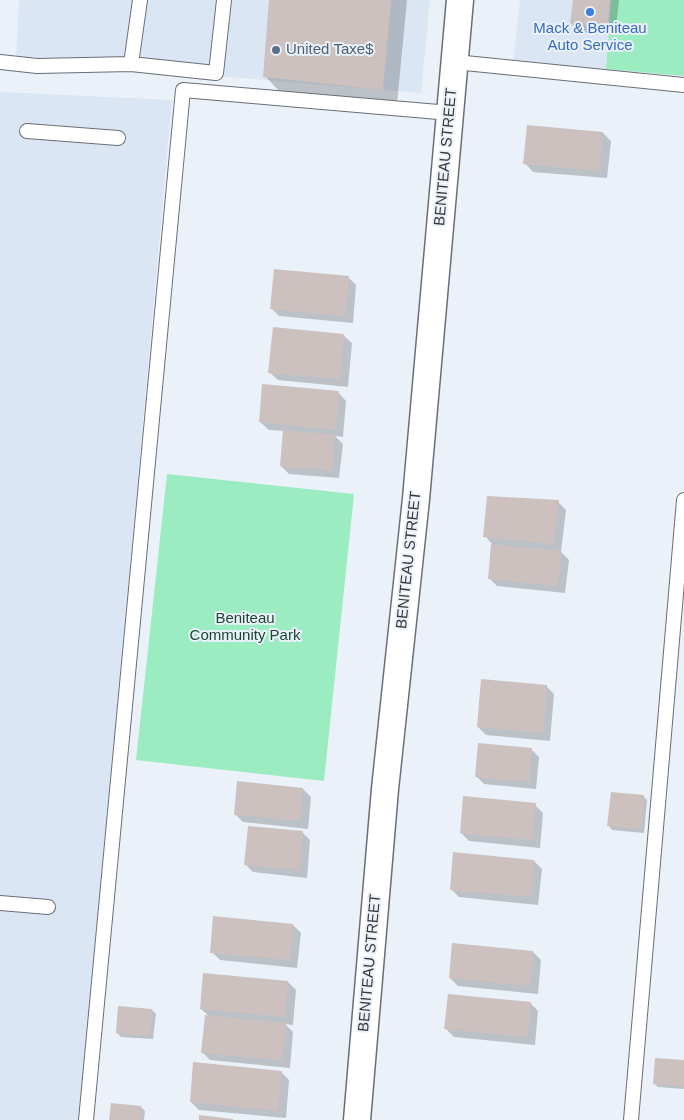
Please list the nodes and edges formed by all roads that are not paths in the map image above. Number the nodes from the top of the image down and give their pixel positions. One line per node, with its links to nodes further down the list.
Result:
1 (140, 0): 6 (lane)
2 (224, 0): 7 (lane)
3 (460, 0): 5 (street, BENITEAU STREET)
4 (0, 62): 6 (lane)
5 (455, 62): 8 (lane); 10 (street, BENITEAU STREET)
6 (132, 64): 7 (lane)
7 (184, 69): 9 (lane)
8 (684, 85)
9 (183, 90): 10 (lane); 16 (lane)
10 (450, 113): 17 (street, BENITEAU STREET)
11 (27, 131): 12 (lane)
12 (118, 138)
13 (684, 500): 18 (lane)
14 (0, 903): 15 (lane)
15 (48, 907)
16 (86, 1120)
17 (357, 1120)
18 (631, 1120)

